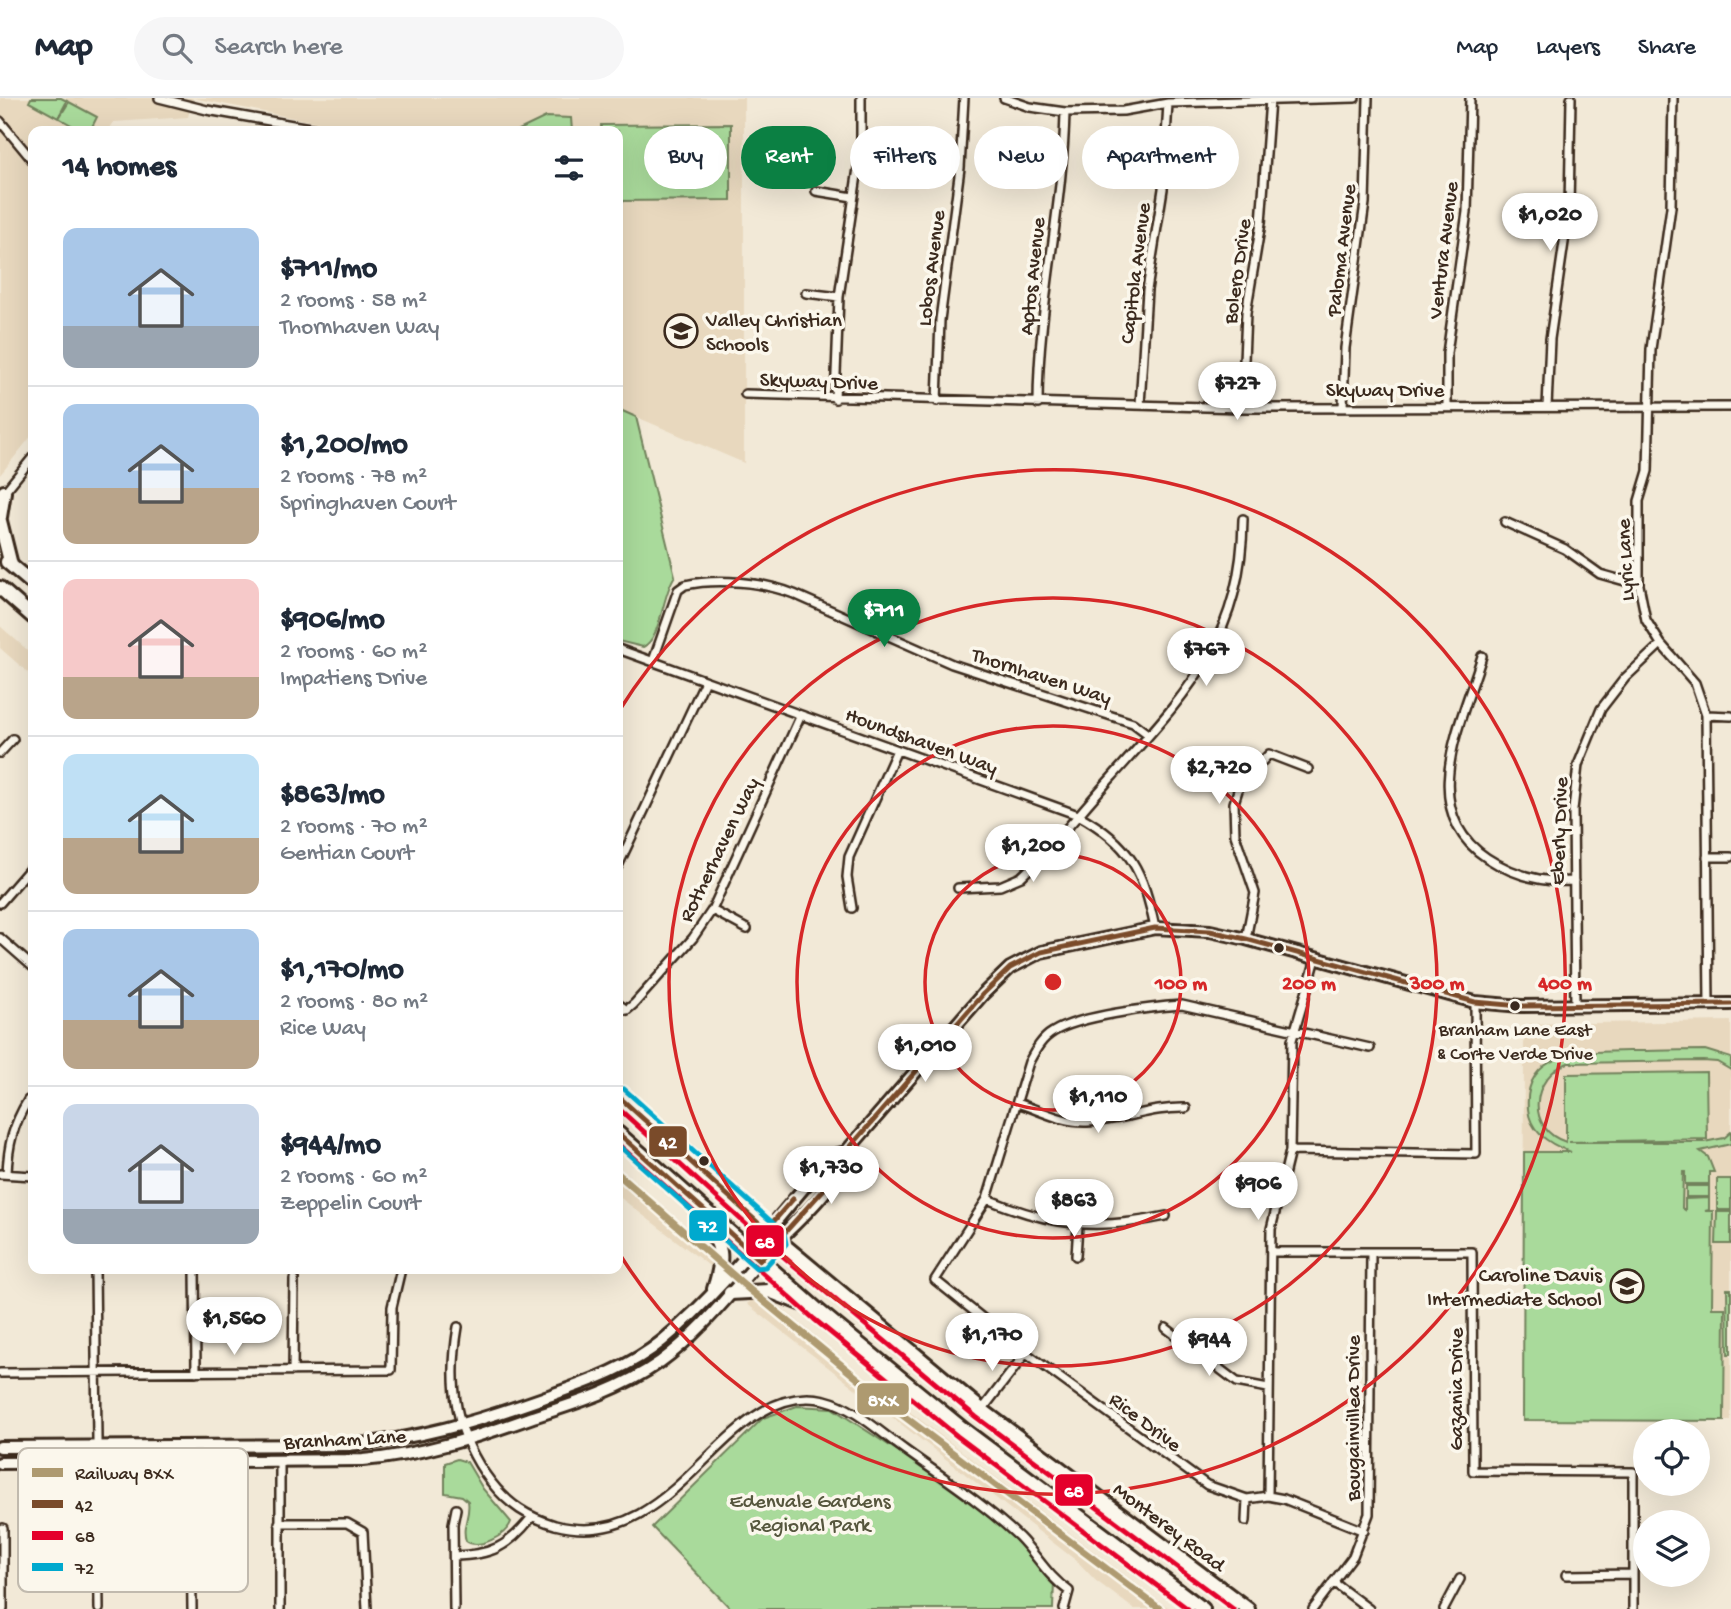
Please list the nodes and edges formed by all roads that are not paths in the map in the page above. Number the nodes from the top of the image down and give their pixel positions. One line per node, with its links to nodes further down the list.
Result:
1 (159, 98): 14 (street)
2 (861, 98): 17 (street)
3 (964, 98): 22 (street, Lobos Avenue)
4 (1004, 98): 12 (street)
5 (1355, 98): 10 (street)
6 (1368, 98): 26 (street, Paloma Avenue)
7 (1470, 98): 27 (street, Ventura Avenue)
8 (1572, 98): 28 (street)
9 (1673, 98): 25 (street, Lyric Lane)
10 (1270, 100): 11 (street); 30 (street, Bolero Drive)
11 (1168, 103): 12 (street); 24 (street, Capitola Avenue)
12 (1065, 112): 23 (street, Aptos Avenue)
13 (0, 121): 15 (street)
14 (298, 126)
15 (28, 155)
16 (817, 191): 17 (street)
17 (853, 197): 19 (street)
18 (806, 293): 19 (street)
19 (839, 297): 21 (street)
20 (745, 394): 21 (street, Skyway Drive)
21 (835, 399): 22 (street, Skyway Drive)
22 (937, 401): 23 (street, Skyway Drive)
23 (1038, 404): 24 (street, Skyway Drive)
24 (1140, 405): 30 (street, Skyway Drive)
25 (1648, 406): 28 (street, Skyway Drive); 29 (street, Skyway Drive); 39 (street, Lyric Lane)
26 (1343, 407): 27 (street, Skyway Drive); 30 (street, Skyway Drive)
27 (1447, 407): 28 (street, Skyway Drive)
28 (1547, 407)
29 (1731, 407)
30 (1242, 408)
31 (28, 463): 32 (street)
32 (2, 494): 33 (main road)
33 (0, 519): 37 (main road)
34 (1243, 519): 50 (street)
35 (1505, 522): 39 (street)
36 (0, 556): 37 (main road)
37 (11, 565): 38 (main road)
38 (28, 580)
39 (1639, 585): 42 (street, Lyric Lane)
40 (0, 588): 41 (main road)
41 (28, 613)
42 (1661, 644): 48 (street, Lyric Lane); 60 (street, Eberly Drive)
43 (623, 651): 45 (street, Houndshaven Way)
44 (1482, 656): 60 (street)
45 (653, 661): 46 (street, Houndshaven Way); 50 (street, Thornhaven Way)
46 (705, 681): 47 (street, Houndshaven Way); 56 (street)
47 (801, 715): 52 (street, Houndshaven Way); 64 (street, Rotherhaven Way)
48 (1706, 715): 49 (street); 57 (street, Lyric Lane)
49 (1731, 716)
50 (1149, 735): 55 (street)
51 (13, 739): 53 (street)
52 (897, 750): 55 (street, Houndshaven Way); 63 (street)
53 (0, 753)
54 (1308, 769): 68 (street)
55 (1078, 815): 61 (street); 65 (street, Houndshaven Way)
56 (623, 855)
57 (1707, 857): 58 (street); 72 (street, Lyric Lane)
58 (1731, 857)
59 (28, 871): 62 (street)
60 (1574, 881): 74 (street, Eberly Drive)
61 (958, 888)
62 (0, 903)
63 (852, 908)
64 (712, 910): 66 (street); 75 (street, Rotherhaven Way)
65 (1155, 928): 68 (main road); 84 (main road)
66 (747, 929)
67 (0, 938): 70 (street)
68 (1246, 939): 69 (main road)
69 (1317, 960): 71 (main road); 76 (street)
70 (28, 963)
71 (1475, 1002): 74 (main road); 83 (street)
72 (1709, 1004): 73 (main road); 74 (main road)
73 (1731, 1004)
74 (1575, 1006)
75 (623, 1007)
76 (1293, 1031): 77 (street); 80 (street); 83 (street)
77 (1370, 1048)
78 (28, 1100): 85 (street)
79 (623, 1101): 91 (main road, Monterey Road)
80 (1017, 1103): 81 (street); 88 (street)
81 (1186, 1108)
82 (623, 1137): 87 (main road)
83 (1290, 1151): 94 (street)
84 (846, 1152): 91 (main road, Branham Lane); 92 (main road, Branham Lane)
85 (3, 1174): 86 (street)
86 (28, 1176)
87 (689, 1196): 93 (main road); 102 (main road)
88 (987, 1199): 90 (street); 107 (street, Rice Drive)
89 (1166, 1216): 90 (street)
90 (1078, 1225): 96 (street)
91 (766, 1230): 92 (main road, Monterey Road); 93 (main road, Branham Lane)
92 (778, 1240): 97 (main road, Branham Lane); 113 (main road, Monterey Road)
93 (749, 1250): 97 (main road); 102 (main road, Branham Lane)
94 (1271, 1252): 95 (street, Gazania Drive); 112 (street)
95 (1371, 1252): 125 (street, Gazania Drive); 130 (street, Bougainvillea Drive)
96 (1076, 1256)
97 (760, 1260): 103 (main road, Branham Lane); 104 (main road)
98 (95, 1274): 111 (street)
99 (195, 1274): 109 (street)
100 (400, 1274): 108 (street)
101 (294, 1279): 108 (street)
102 (714, 1289): 114 (main road, Branham Lane)
103 (730, 1293): 104 (main road); 115 (main road, Branham Lane)
104 (820, 1312): 142 (main road)
105 (458, 1327): 114 (street)
106 (1166, 1328): 112 (street)
107 (1026, 1353): 113 (street); 123 (street, Rice Drive)
108 (293, 1371): 109 (street)
109 (196, 1372): 111 (street)
110 (0, 1373): 111 (street)
111 (96, 1373): 116 (street)
112 (1268, 1388): 122 (street)
113 (982, 1410): 143 (main road, Monterey Road)
114 (461, 1425): 115 (street); 116 (main road, Branham Lane)
115 (467, 1440): 119 (main road, Branham Lane); 126 (street)
116 (97, 1446): 117 (main road, Branham Lane)
117 (0, 1447)
118 (248, 1461): 119 (main road, Branham Lane)
119 (280, 1461): 128 (street)
120 (0, 1463): 121 (main road, Branham Lane)
121 (18, 1463)
122 (1268, 1496): 123 (street, Rice Drive); 130 (street, Rice Drive)
123 (1247, 1499): 127 (street)
124 (456, 1509): 131 (street)
125 (1633, 1510)
126 (531, 1518): 131 (street); 141 (street)
127 (1246, 1521)
128 (279, 1523): 138 (street); 139 (street)
129 (3, 1528): 137 (street)
130 (1364, 1531): 135 (street, Bougainvillea Drive)
131 (454, 1556): 140 (street)
132 (1633, 1574): 133 (street)
133 (1566, 1575)
134 (1460, 1579): 146 (street)
135 (1334, 1582): 144 (street, Bougainvillea Drive); 145 (street)
136 (1633, 1587): 147 (street, Gazania Drive)
137 (3, 1609)
138 (280, 1609)
139 (367, 1609)
140 (454, 1609)
141 (1064, 1609)
142 (1203, 1609)
143 (1248, 1609)
144 (1312, 1609)
145 (1369, 1609)
146 (1444, 1609)
147 (1633, 1609)

